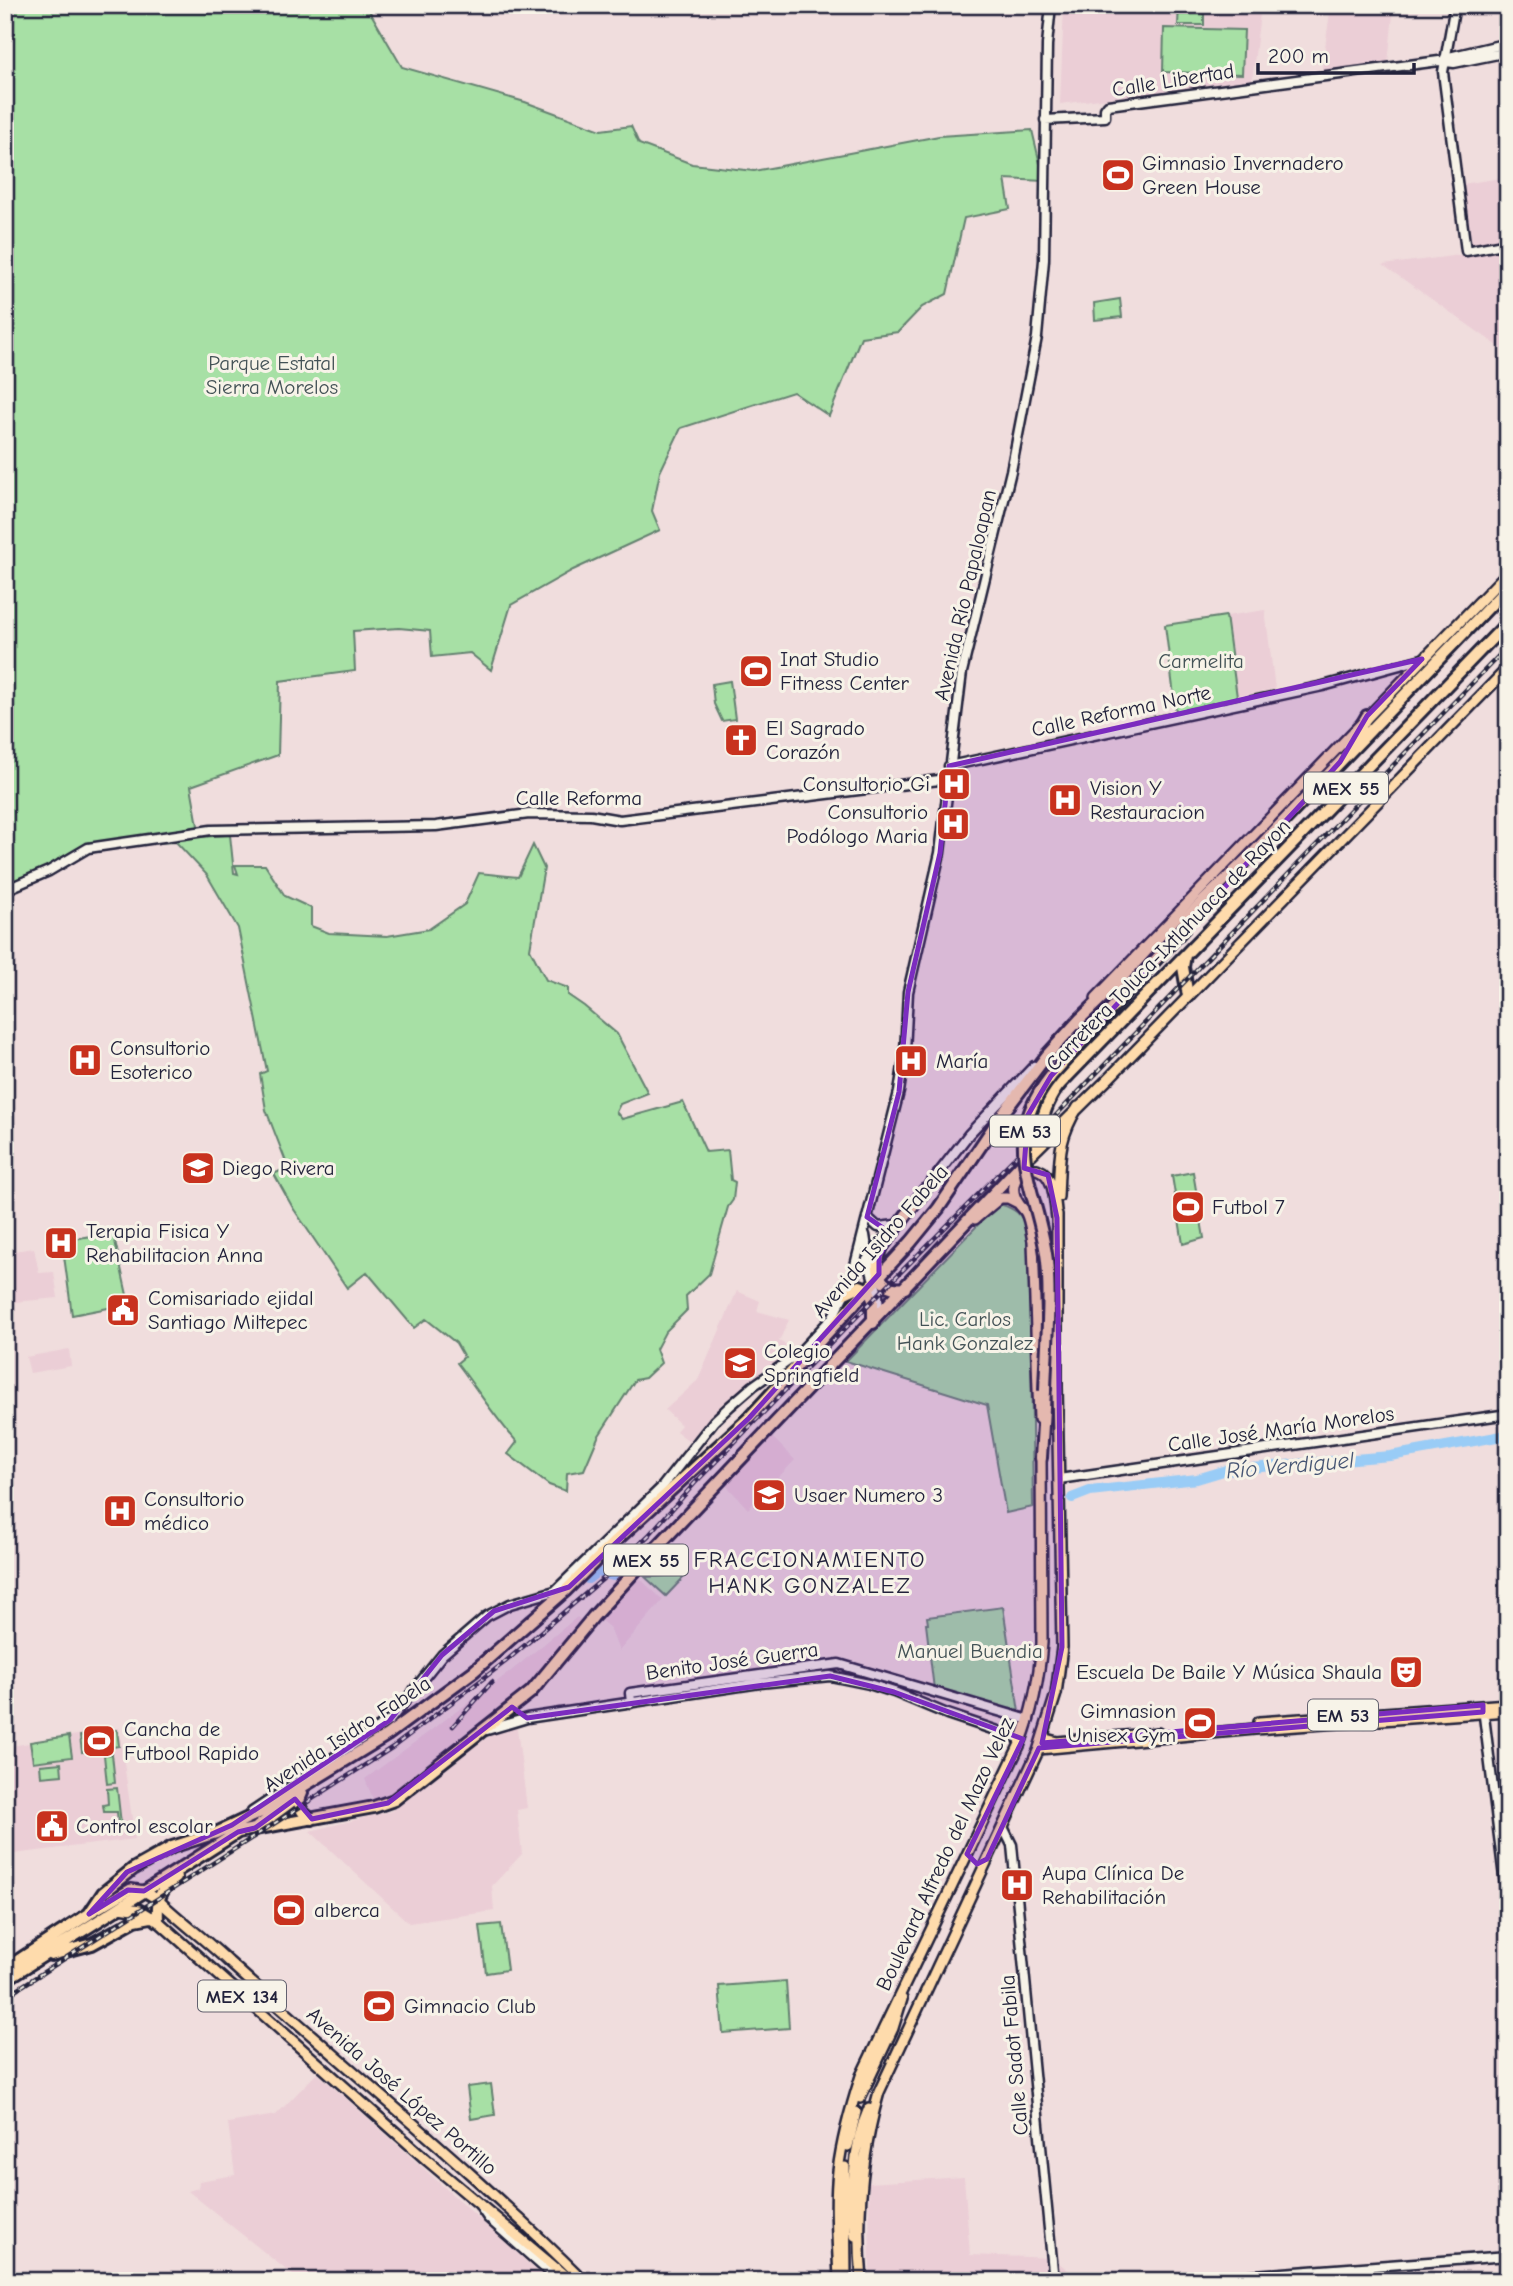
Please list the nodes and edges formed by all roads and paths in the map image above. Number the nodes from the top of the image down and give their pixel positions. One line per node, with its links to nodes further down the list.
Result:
1 (1051, 5): 6 (main road, Avenida Río Papaloapan)
2 (1455, 5): 5 (main road)
3 (1508, 43): 5 (main road, Calle Libertad)
4 (1508, 52): 5 (main road, Calle Libertad)
5 (1444, 61): 6 (main road, Calle Libertad); 7 (main road)
6 (1045, 120): 15 (main road, Avenida Río Papaloapan)
7 (1508, 243)
8 (1508, 572): 11 (main road, Carretera Toluca-Ixtlahuaca de Rayon)
9 (1508, 587): 14 (highway, Carretera Toluca-Ixtlahuaca de Rayon / MEX 55)
10 (1508, 622): 19 (highway, Carretera Toluca-Ixtlahuaca de Rayon / MEX 55)
11 (1422, 659): 13 (main road, Carretera Toluca-Ixtlahuaca de Rayon); 15 (main road, Calle Reforma Norte)
12 (1508, 668): 20 (main road)
13 (1367, 716): 14 (highway); 21 (main road, Carretera Toluca-Ixtlahuaca de Rayon)
14 (1340, 762): 17 (highway, Carretera Toluca-Ixtlahuaca de Rayon / MEX 55)
15 (949, 766): 16 (main road, Avenida Río Papaloapan)
16 (947, 779): 18 (main road, Calle Reforma); 27 (main road, Avenida Río Papaloapan)
17 (1225, 881): 21 (highway, Carretera Toluca-Ixtlahuaca de Rayon / MEX 55); 40 (highway, Boulevard Alfredo del Mazo Velez / EM 53, bridge)
18 (5, 890)
19 (1185, 955): 20 (highway); 24 (highway, Carretera Toluca-Ixtlahuaca de Rayon / MEX 55)
20 (1188, 996): 23 (main road)
21 (1080, 1019): 22 (highway, Carretera Toluca-Ixtlahuaca de Rayon / MEX 55)
22 (1048, 1054): 25 (main road, Avenida Isidro Fabela / MEX 55); 34 (highway, Avenida Isidro Fabela / MEX 55)
23 (1078, 1107): 24 (main road); 28 (main road, Boulevard Alfredo del Mazo Velez / EM 53)
24 (1027, 1158): 31 (highway, Avenida Isidro Fabela / MEX 55)
25 (925, 1190): 29 (main road, Avenida Isidro Fabela / MEX 55); 34 (highway)
26 (1019, 1204): 28 (main road); 31 (main road); 40 (main road)
27 (867, 1217): 29 (main road); 30 (main road, Avenida Río Papaloapan)
28 (1057, 1218): 41 (main road, Boulevard Alfredo del Mazo Velez / EM 53)
29 (896, 1225): 32 (main road, Avenida Isidro Fabela / MEX 55)
30 (865, 1228): 32 (main road, Avenida Río Papaloapan); 33 (main road, Avenida Río Papaloapan)
31 (952, 1238): 35 (highway, Avenida Isidro Fabela / MEX 55)
32 (868, 1257): 33 (main road, Avenida Isidro Fabela / MEX 55); 34 (main road, Avenida Río Papaloapan)
33 (851, 1280): 36 (main road, Avenida Isidro Fabela / MEX 55)
34 (874, 1280): 35 (highway); 36 (highway); 37 (highway, Avenida Isidro Fabela / MEX 55); 38 (highway)
35 (905, 1288): 38 (highway, Avenida Isidro Fabela / MEX 55)
36 (843, 1298): 37 (highway)
37 (837, 1317): 42 (main road, Avenida Isidro Fabela / MEX 55); 43 (highway, Avenida Isidro Fabela / MEX 55)
38 (876, 1319): 44 (highway, Avenida Isidro Fabela / MEX 55)
39 (1508, 1414): 41 (main road, Calle José María Morelos)
40 (1041, 1458): 50 (main road, Boulevard Alfredo del Mazo Velez / EM 53)
41 (1059, 1479): 52 (main road, Boulevard Alfredo del Mazo Velez / EM 53)
42 (555, 1591): 43 (highway); 58 (main road, MEX 55)
43 (529, 1622): 55 (highway, Avenida Isidro Fabela / MEX 55)
44 (521, 1700): 49 (main road); 51 (highway, Avenida Isidro Fabela / MEX 55)
45 (631, 1703): 49 (main road); 50 (main road, Benito José Guerra); 53 (main road)
46 (1508, 1704): 47 (main road, EM 53)
47 (1483, 1709): 48 (main road, EM 53); 52 (main road, EM 53); 54 (main road, EM 53); 68 (main road)
48 (1508, 1711)
49 (527, 1718): 51 (main road)
50 (1029, 1720): 53 (main road, Boulevard Alfredo del Mazo Velez)
51 (478, 1733): 57 (highway, Avenida Isidro Fabela / MEX 55)
52 (1044, 1735): 54 (main road, Boulevard Alfredo del Mazo Velez)
53 (1022, 1739): 61 (main road, Boulevard Alfredo del Mazo Velez)
54 (1039, 1749): 59 (main road, Boulevard Alfredo del Mazo Velez)
55 (363, 1751): 56 (highway); 58 (highway, Avenida Isidro Fabela / MEX 55)
56 (302, 1793): 57 (highway); 60 (highway)
57 (312, 1819): 60 (highway, Avenida Isidro Fabela / MEX 55)
58 (232, 1825): 69 (highway, Avenida Isidro Fabela / MEX 55)
59 (1003, 1827): 62 (main road, Boulevard Alfredo del Mazo Velez); 87 (main road, Calle Sadot Fabila)
60 (256, 1828): 65 (highway, Avenida Isidro Fabela / MEX 55); 66 (highway)
61 (967, 1854): 62 (main road); 63 (main road, Boulevard Alfredo del Mazo Velez)
62 (987, 1859): 64 (main road, Boulevard Alfredo del Mazo Velez)
63 (957, 1879): 64 (main road); 74 (main road, Boulevard Alfredo del Mazo Velez)
64 (972, 1890): 77 (main road, Boulevard Alfredo del Mazo Velez)
65 (144, 1891): 66 (main road, Avenida José López Portillo / MEX 134); 67 (highway, Avenida Isidro Fabela / MEX 55); 69 (main road, MEX 55)
66 (157, 1899): 70 (highway); 75 (main road, Avenida José López Portillo / MEX 134)
67 (120, 1907): 70 (main road, Avenida José López Portillo / MEX 134); 71 (highway, Avenida Isidro Fabela / MEX 55)
68 (1508, 1909)
69 (89, 1914): 72 (highway, Avenida Isidro Fabela / MEX 55)
70 (155, 1919): 71 (highway); 76 (main road, Avenida José López Portillo / MEX 134)
71 (41, 1958): 73 (highway, Avenida Isidro Fabela / MEX 55)
72 (5, 1969)
73 (5, 1980)
74 (904, 1987): 83 (main road, Boulevard Alfredo del Mazo Velez); 84 (main road)
75 (295, 2021): 76 (main road); 82 (main road, Avenida José López Portillo / MEX 134)
76 (284, 2033): 78 (main road, Avenida José López Portillo / MEX 134)
77 (878, 2092): 85 (main road); 86 (main road, Boulevard Alfredo del Mazo Velez)
78 (480, 2205): 80 (main road); 81 (main road, Avenida José López Portillo / MEX 134)
79 (1508, 2256): 88 (main road)
80 (559, 2281)
81 (571, 2281)
82 (584, 2281)
83 (839, 2281)
84 (846, 2281)
85 (857, 2281)
86 (862, 2281)
87 (1054, 2281)
88 (1175, 2281)

